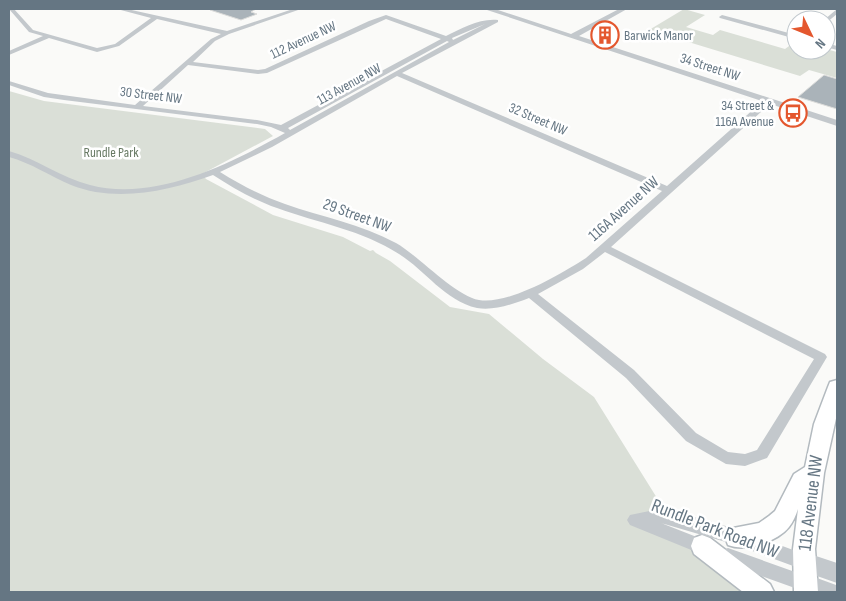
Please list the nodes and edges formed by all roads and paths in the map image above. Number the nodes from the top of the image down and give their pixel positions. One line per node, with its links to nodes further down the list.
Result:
1 (11, 9): 11 (street)
2 (120, 9): 8 (street)
3 (298, 9): 9 (street)
4 (488, 9): 7 (street, 34 Street NW)
5 (624, 9): 12 (street)
6 (726, 15): 10 (street)
7 (509, 16): 12 (street, 34 Street NW); 13 (street, 113 Avenue NW)
8 (156, 17): 9 (street); 11 (street)
9 (227, 34): 15 (street)
10 (786, 34)
11 (47, 36): 14 (street)
12 (573, 36): 18 (street, 34 Street NW)
13 (450, 40): 15 (street, 112 Avenue NW); 16 (street, 113 Avenue NW); 21 (street, 113 Avenue NW)
14 (9, 53)
15 (187, 63): 19 (street)
16 (397, 73): 22 (street, 113 Avenue NW); 25 (street, 32 Street NW)
17 (9, 83): 19 (street, 30 Street NW)
18 (768, 101): 20 (street, 34 Street NW); 25 (street, 116A Avenue NW)
19 (137, 107): 21 (street, 30 Street NW)
20 (837, 123)
21 (282, 128): 22 (street, 30 Street NW)
22 (291, 133): 24 (street, 113 Avenue NW)
23 (9, 154): 24 (street)
24 (215, 173): 28 (street, 29 Street NW)
25 (668, 190): 26 (street, 116A Avenue NW)
26 (604, 247): 27 (street, 116A Avenue NW); 27 (street)
27 (529, 292): 28 (street, 116A Avenue NW)
28 (479, 304)
29 (837, 387): 30 (main road, 118 Avenue NW)
30 (814, 473): 31 (main road); 34 (main road, 118 Avenue NW)
31 (736, 537): 32 (street, Rundle Park Road NW); 34 (street, Rundle Park Road NW)
32 (702, 546): 34 (street, Rundle Park Road NW); 35 (main road)
33 (837, 573): 34 (street)
34 (806, 579): 36 (street)
35 (762, 592)
36 (829, 592)

